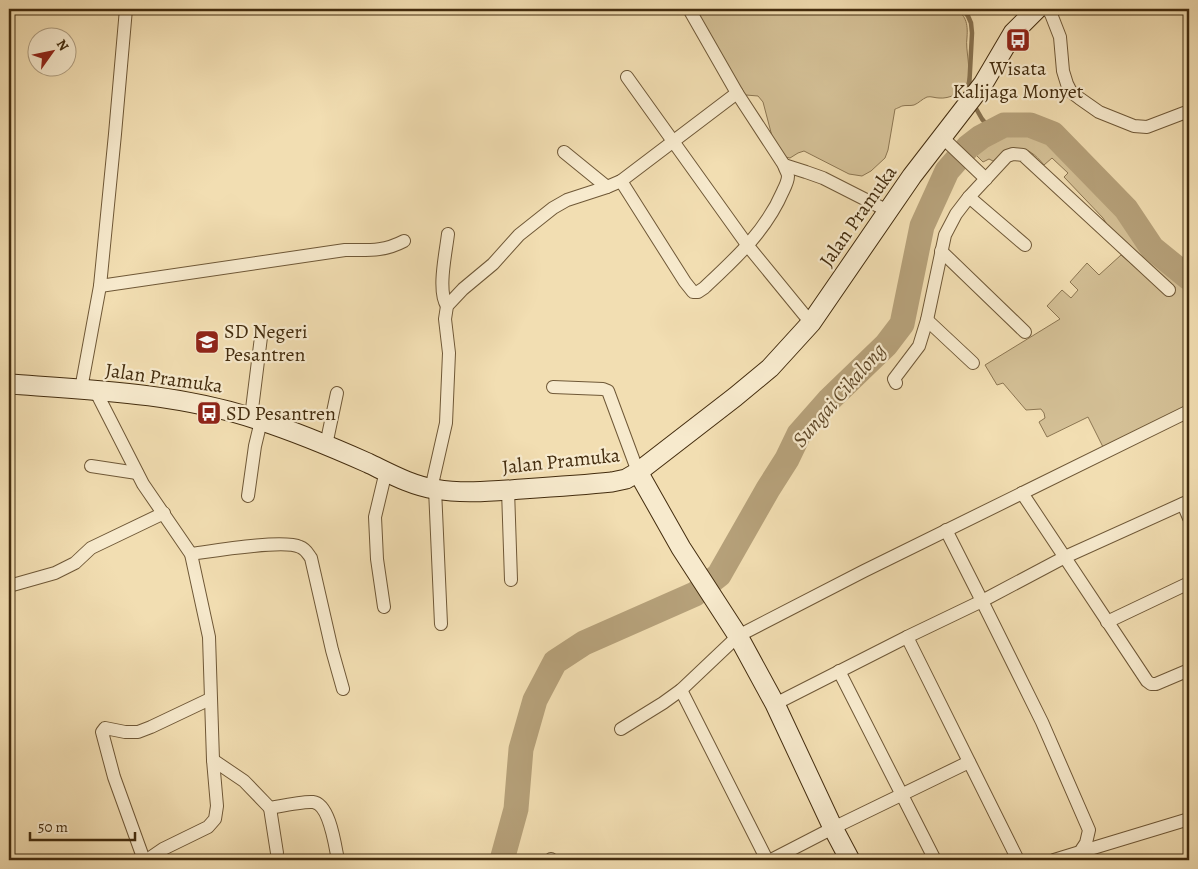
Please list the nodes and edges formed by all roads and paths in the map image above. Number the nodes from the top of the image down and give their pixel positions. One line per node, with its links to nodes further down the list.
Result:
1 (126, 9): 22 (street)
2 (689, 9): 6 (street)
3 (1037, 9): 8 (street, Jalan Pramuka)
4 (1047, 9): 7 (street)
5 (627, 77): 9 (street)
6 (737, 93): 9 (street); 11 (street)
7 (1189, 111)
8 (945, 140): 12 (street); 16 (street, Jalan Pramuka)
9 (673, 142): 13 (street); 20 (street)
10 (564, 152): 14 (street)
11 (784, 166): 16 (street); 20 (street)
12 (986, 179): 15 (street); 23 (street)
13 (621, 181): 14 (street); 20 (street)
14 (607, 187): 24 (street)
15 (970, 197): 19 (street); 21 (street)
16 (888, 211): 26 (street, Jalan Pramuka)
17 (448, 234): 24 (street)
18 (404, 241): 22 (street)
19 (1024, 245)
20 (748, 246): 26 (street)
21 (941, 251): 25 (street); 27 (street)
22 (100, 286): 33 (street)
23 (1169, 290)
24 (447, 306): 42 (street)
25 (927, 320): 29 (street); 30 (street)
26 (811, 323): 40 (street, Jalan Pramuka)
27 (1025, 332)
28 (261, 337): 36 (street)
29 (973, 363)
30 (896, 383)
31 (9, 384): 33 (street, Jalan Pramuka)
32 (553, 387): 40 (street)
33 (88, 390): 36 (street, Jalan Pramuka); 41 (street)
34 (337, 393): 37 (street)
35 (1189, 411): 44 (street)
36 (256, 419): 37 (street, Jalan Pramuka); 45 (street)
37 (326, 445): 39 (street, Jalan Pramuka)
38 (91, 466): 41 (street)
39 (386, 471): 42 (street, Jalan Pramuka); 56 (street)
40 (638, 472): 43 (street, Jalan Pramuka); 59 (street)
41 (137, 473): 47 (street)
42 (433, 489): 43 (street, Jalan Pramuka); 58 (street)
43 (508, 490): 52 (street)
44 (1022, 493): 49 (street); 51 (street)
45 (248, 496)
46 (1186, 503): 48 (street); 51 (street)
47 (164, 513): 50 (street); 54 (street)
48 (1189, 518)
49 (946, 530): 55 (street); 59 (street)
50 (191, 554): 63 (street); 65 (street)
51 (1065, 557): 55 (street); 57 (street)
52 (511, 580)
53 (1189, 583): 57 (street)
54 (9, 586)
55 (982, 601): 60 (street); 74 (street)
56 (384, 607)
57 (1107, 622): 61 (street)
58 (441, 624)
59 (738, 636): 64 (street); 66 (street)
60 (907, 637): 62 (street); 69 (street)
61 (1189, 670)
62 (839, 671): 66 (street); 70 (street)
63 (343, 689)
64 (681, 690): 67 (street); 78 (street)
65 (210, 699): 68 (street); 76 (street)
66 (775, 704): 73 (street)
67 (621, 729)
68 (213, 760): 71 (street); 76 (street)
69 (969, 762): 70 (street); 82 (street)
70 (902, 795): 73 (street); 81 (street)
71 (270, 808): 75 (street); 77 (street)
72 (1189, 819): 74 (street)
73 (834, 828): 79 (street); 80 (street)
74 (1080, 852): 83 (street)
75 (277, 853)
76 (146, 860)
77 (338, 860)
78 (767, 860)
79 (772, 860)
80 (850, 860)
81 (935, 860)
82 (1018, 860)
83 (1054, 860)

